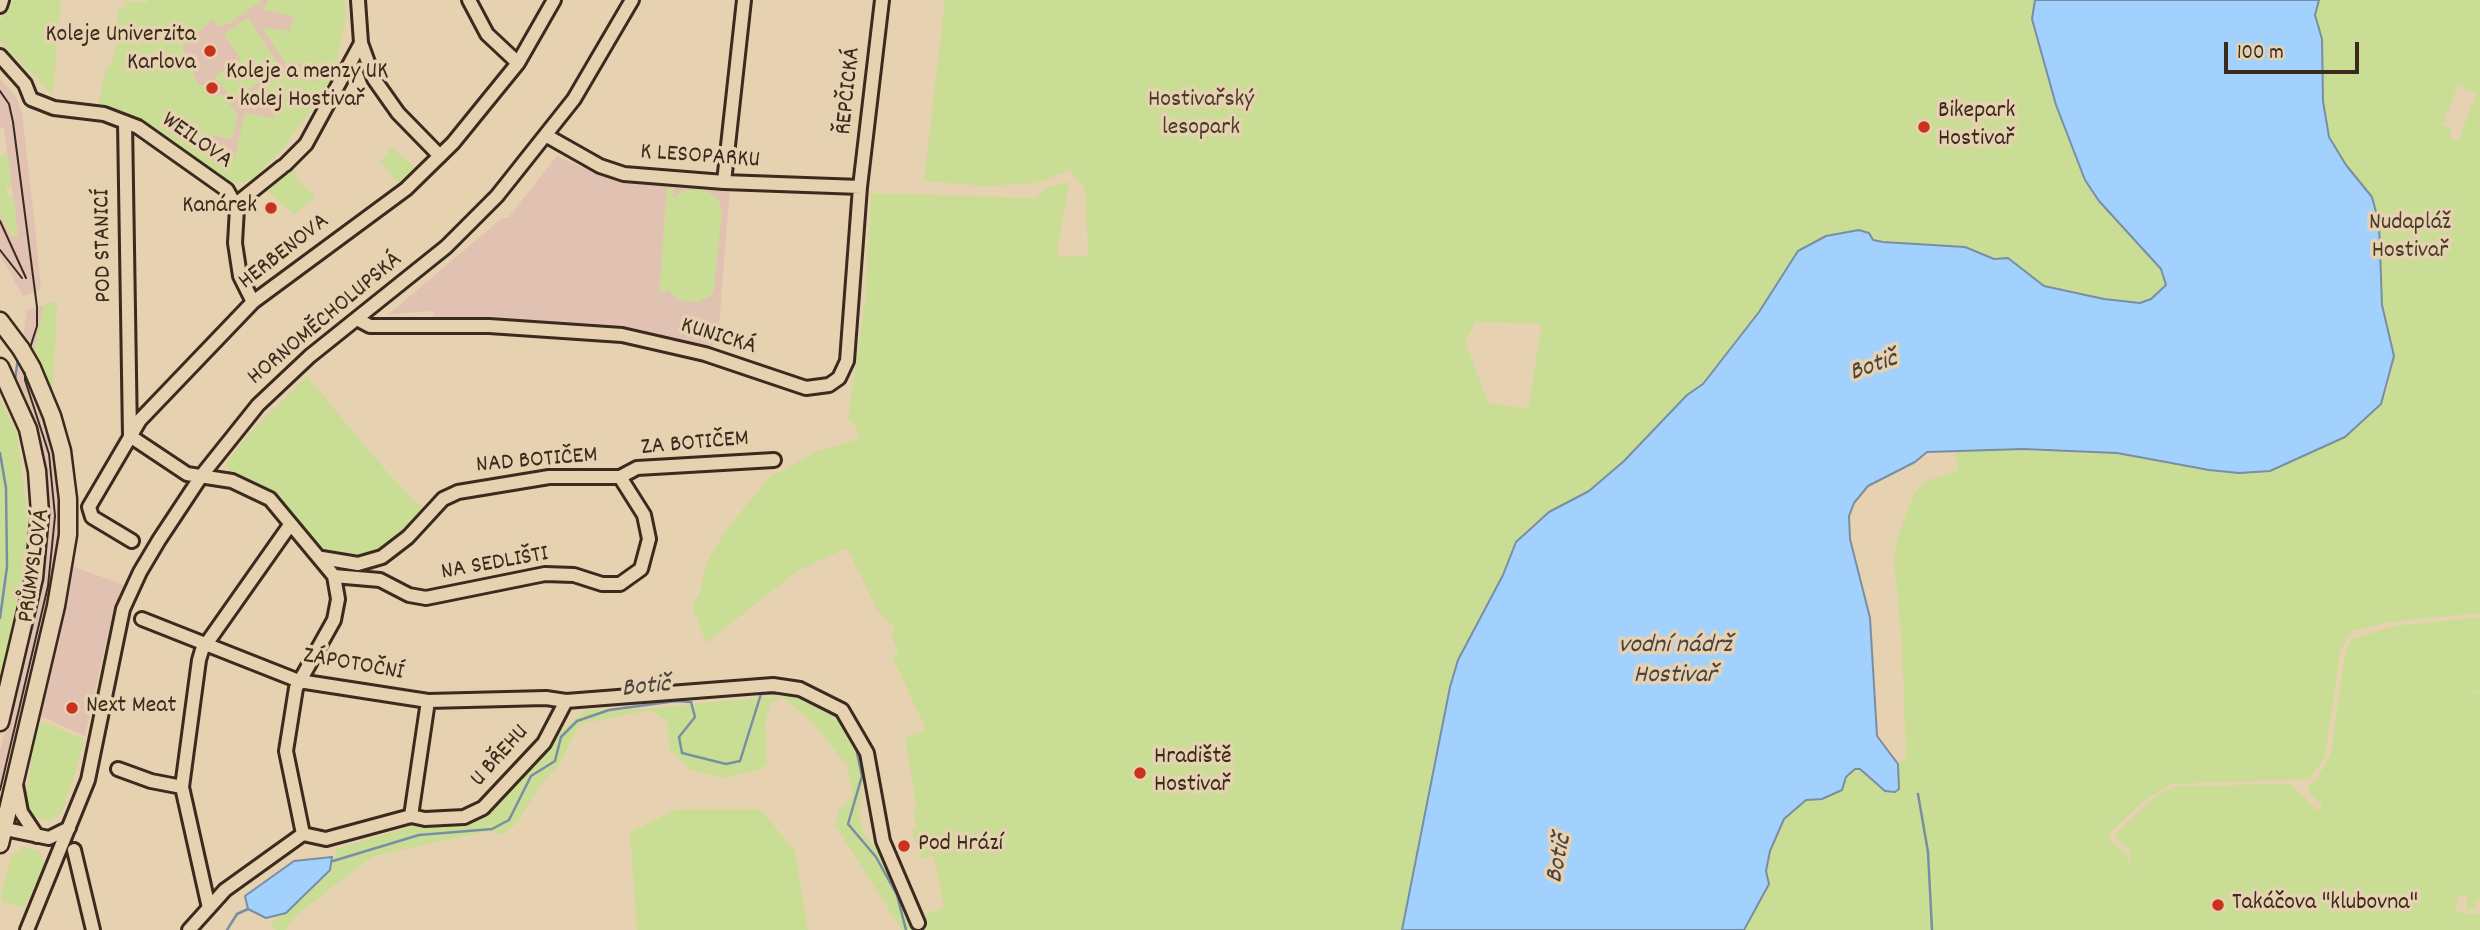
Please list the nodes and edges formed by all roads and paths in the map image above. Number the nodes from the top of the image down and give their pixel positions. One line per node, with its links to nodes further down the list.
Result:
1 (2, 0): 8 (street)
2 (358, 0): 9 (street)
3 (469, 0): 11 (street)
4 (554, 0): 11 (street, HERBENOVA)
5 (632, 0): 13 (street, HORNOMĚCHOLUPSKÁ)
6 (744, 0): 15 (street)
7 (882, 0): 16 (street, ŘEPČICKÁ)
8 (0, 6)
9 (362, 45): 14 (street); 17 (street)
10 (0, 56): 12 (street)
11 (518, 63): 14 (street, HERBENOVA)
12 (125, 122): 17 (street, WEILOVA); 24 (street, POD STANICÍ)
13 (547, 136): 15 (street, K LESOPARKU); 19 (street, HORNOMĚCHOLUPSKÁ)
14 (440, 156): 18 (street, HERBENOVA)
15 (724, 182): 16 (street, K LESOPARKU)
16 (860, 187): 22 (street, KUNICKÁ)
17 (236, 204): 18 (street)
18 (253, 302): 24 (street, HERBENOVA)
19 (369, 309): 20 (street, HORNOMĚCHOLUPSKÁ); 22 (street)
20 (357, 319): 22 (street, KUNICKÁ); 26 (street, HORNOMĚCHOLUPSKÁ)
21 (0, 321): 40 (main road, PRŮMYSLOVÁ, bridge)
22 (386, 326)
23 (0, 367): 38 (main road, PRŮMYSLOVÁ)
24 (130, 436): 26 (street); 29 (street, HERBENOVA)
25 (774, 460): 27 (street, ZA BOTIČEM)
26 (202, 475): 28 (street); 43 (street, HORNOMĚCHOLUPSKÁ)
27 (620, 477): 30 (street, NAD BOTIČEM); 31 (street, NAD BOTIČEM)
28 (290, 525): 31 (street); 34 (street)
29 (132, 541)
30 (649, 550): 32 (street, NA SEDLIŠTI)
31 (321, 558): 32 (street)
32 (334, 576): 35 (street)
33 (142, 619): 34 (street, ZÁPOTOČNÍ)
34 (208, 643): 35 (street, ZÁPOTOČNÍ); 41 (street)
35 (299, 681): 36 (street, ZÁPOTOČNÍ); 45 (street)
36 (428, 701): 37 (street, ZÁPOTOČNÍ); 42 (street)
37 (566, 701): 42 (street, U BŘEHU); 50 (street)
38 (0, 722)
39 (118, 769): 41 (street)
40 (17, 774): 44 (main road, PRŮMYSLOVÁ); 46 (street)
41 (182, 787): 49 (street)
42 (411, 816): 45 (street, U BŘEHU)
43 (71, 826): 46 (street); 48 (street, HORNOMĚCHOLUPSKÁ)
44 (1, 833): 46 (street)
45 (303, 834): 49 (street)
46 (38, 836): 48 (street)
47 (74, 850): 52 (street)
48 (55, 867): 51 (street, HORNOMĚCHOLUPSKÁ)
49 (209, 908): 53 (street)
50 (918, 923)
51 (27, 930)
52 (93, 930)
53 (189, 930)

